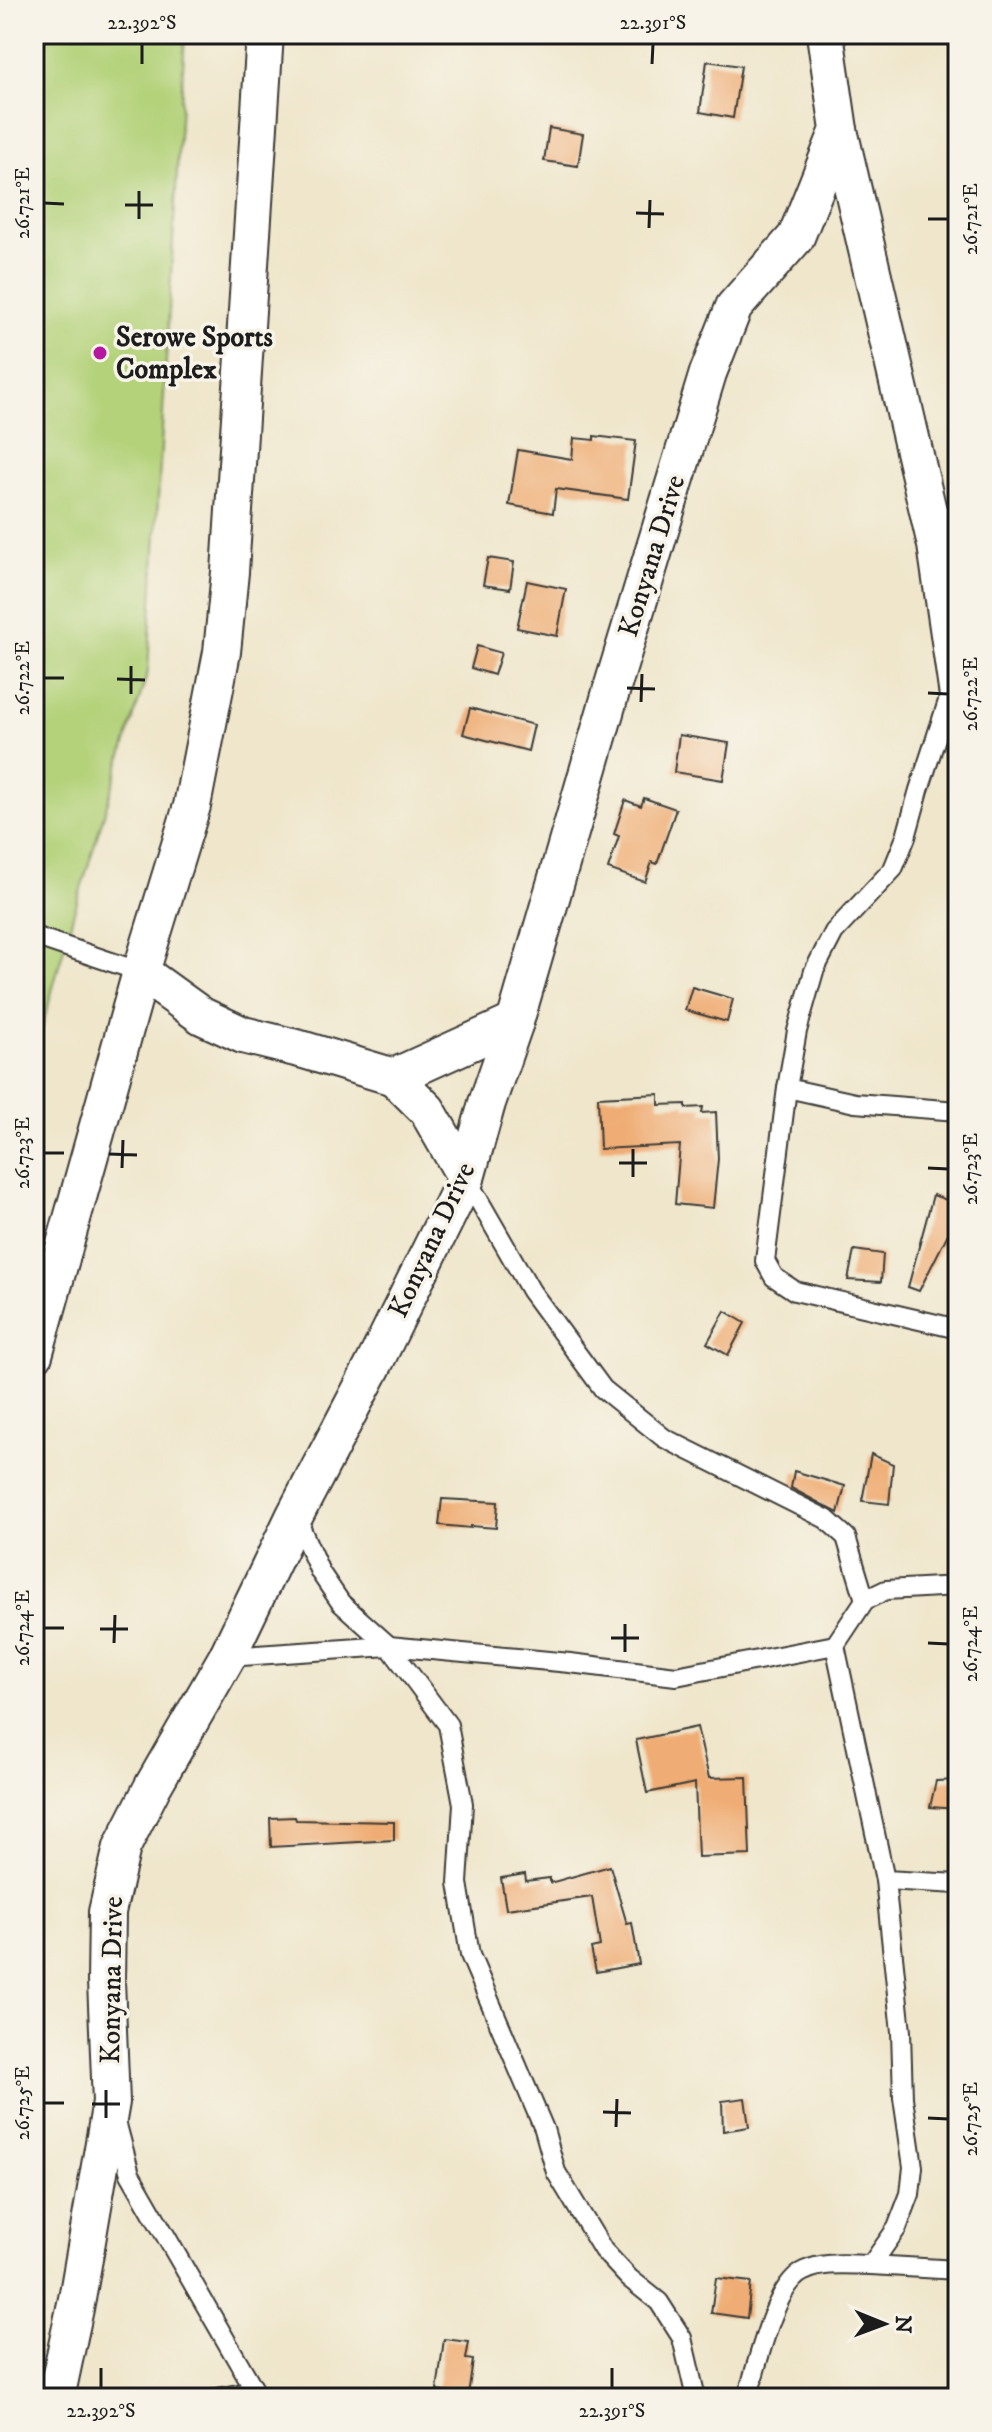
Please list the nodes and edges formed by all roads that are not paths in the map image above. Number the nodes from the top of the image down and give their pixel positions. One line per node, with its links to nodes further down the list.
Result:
1 (265, 34): 8 (street)
2 (825, 34): 3 (street)
3 (839, 130): 5 (street); 9 (street, Konyana Drive)
4 (958, 503): 5 (lane)
5 (936, 545): 6 (street)
6 (957, 688): 11 (lane)
7 (34, 936): 8 (lane)
8 (141, 972): 10 (street); 15 (street)
9 (515, 1022): 10 (street); 13 (street, Konyana Drive)
10 (394, 1077): 13 (street)
11 (787, 1088): 12 (lane); 14 (lane)
12 (958, 1111)
13 (466, 1178): 16 (street, Konyana Drive); 18 (lane)
14 (958, 1329)
15 (34, 1355)
16 (295, 1515): 20 (lane); 21 (street, Konyana Drive)
17 (958, 1586): 18 (lane)
18 (865, 1600): 19 (lane)
19 (835, 1645): 20 (lane); 22 (lane)
20 (389, 1646): 21 (lane); 30 (lane)
21 (227, 1657): 24 (street, Konyana Drive)
22 (885, 1880): 23 (lane); 25 (lane)
23 (958, 1884)
24 (111, 2102): 27 (lane); 28 (street, Konyana Drive)
25 (871, 2265): 26 (lane); 31 (lane)
26 (958, 2270)
27 (256, 2395): 29 (lane)
28 (56, 2398)
29 (217, 2398)
30 (696, 2398)
31 (747, 2398)

